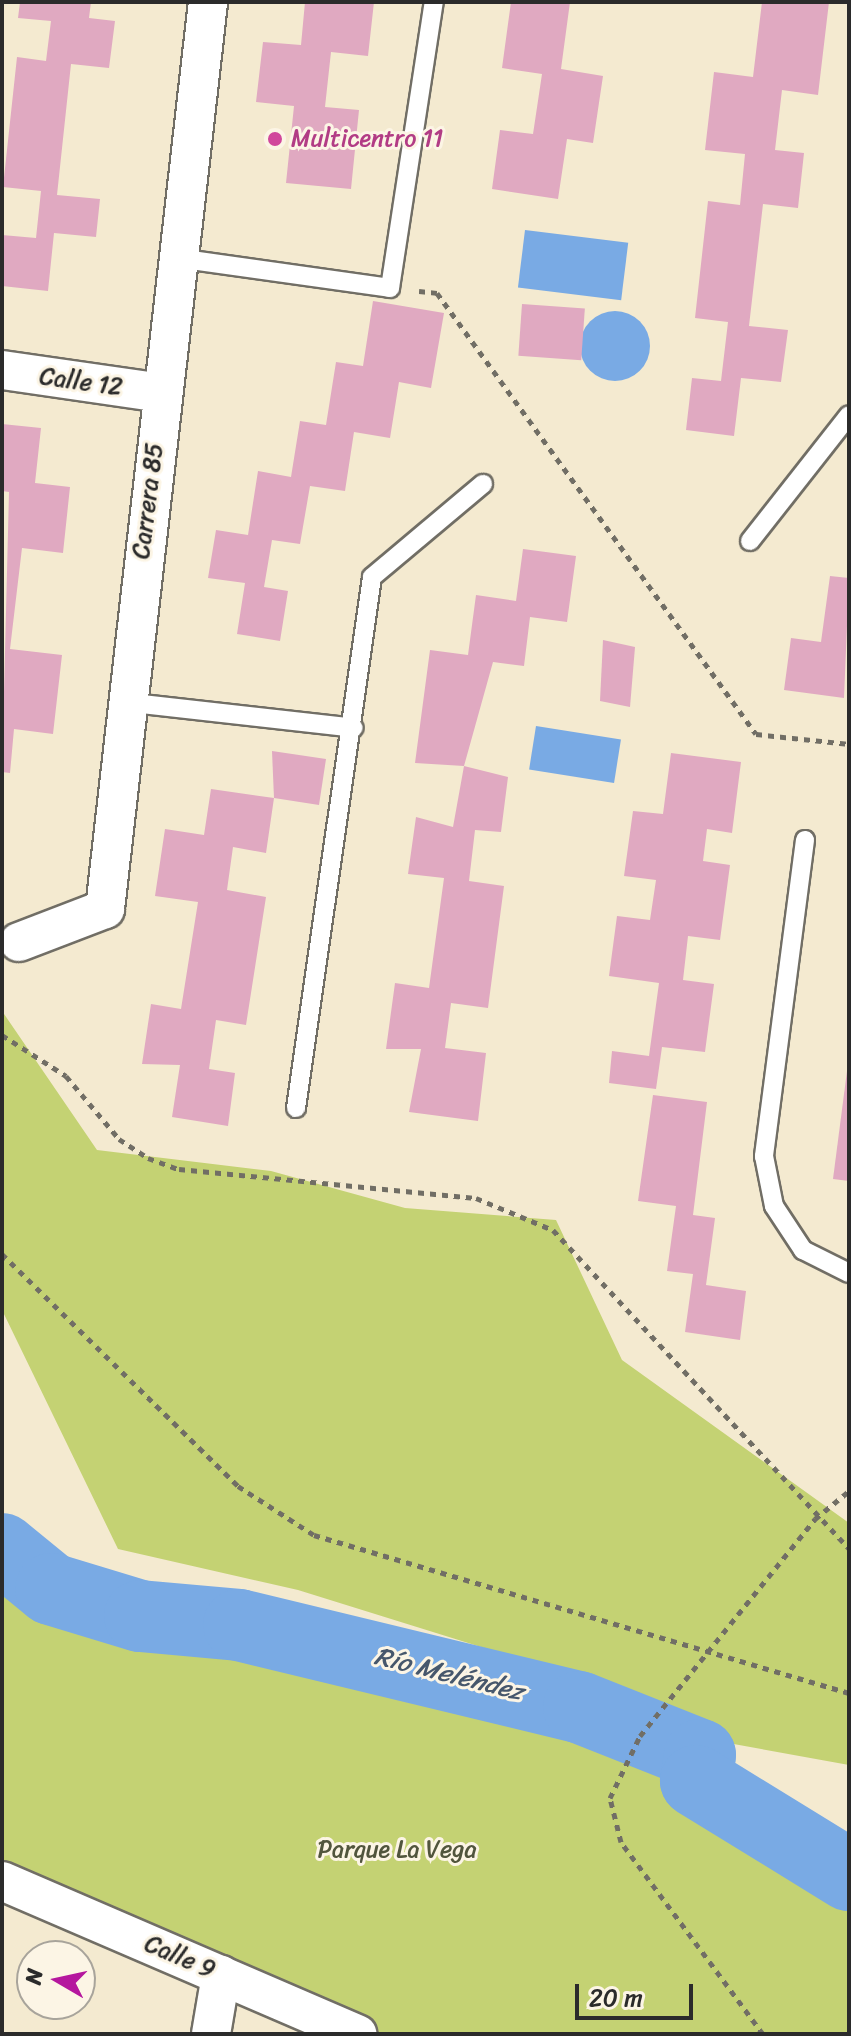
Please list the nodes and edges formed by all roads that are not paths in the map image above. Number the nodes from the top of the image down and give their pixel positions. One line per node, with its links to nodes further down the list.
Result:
1 (208, 2): 3 (street, Carrera 85)
2 (434, 2): 3 (lane)
3 (177, 258): 5 (street, Carrera 85)
4 (2, 370): 5 (street, Calle 12)
5 (161, 393): 9 (street, Carrera 85)
6 (849, 415): 8 (lane)
7 (483, 484): 10 (lane)
8 (750, 541)
9 (124, 702): 10 (lane); 12 (street, Carrera 85)
10 (354, 728): 13 (lane)
11 (805, 840): 14 (lane)
12 (19, 942)
13 (296, 1108)
14 (849, 1273)
15 (2, 1881): 16 (street, Calle 9)
16 (221, 1975): 17 (street); 18 (street, Calle 9)
17 (211, 2034)
18 (358, 2034)

